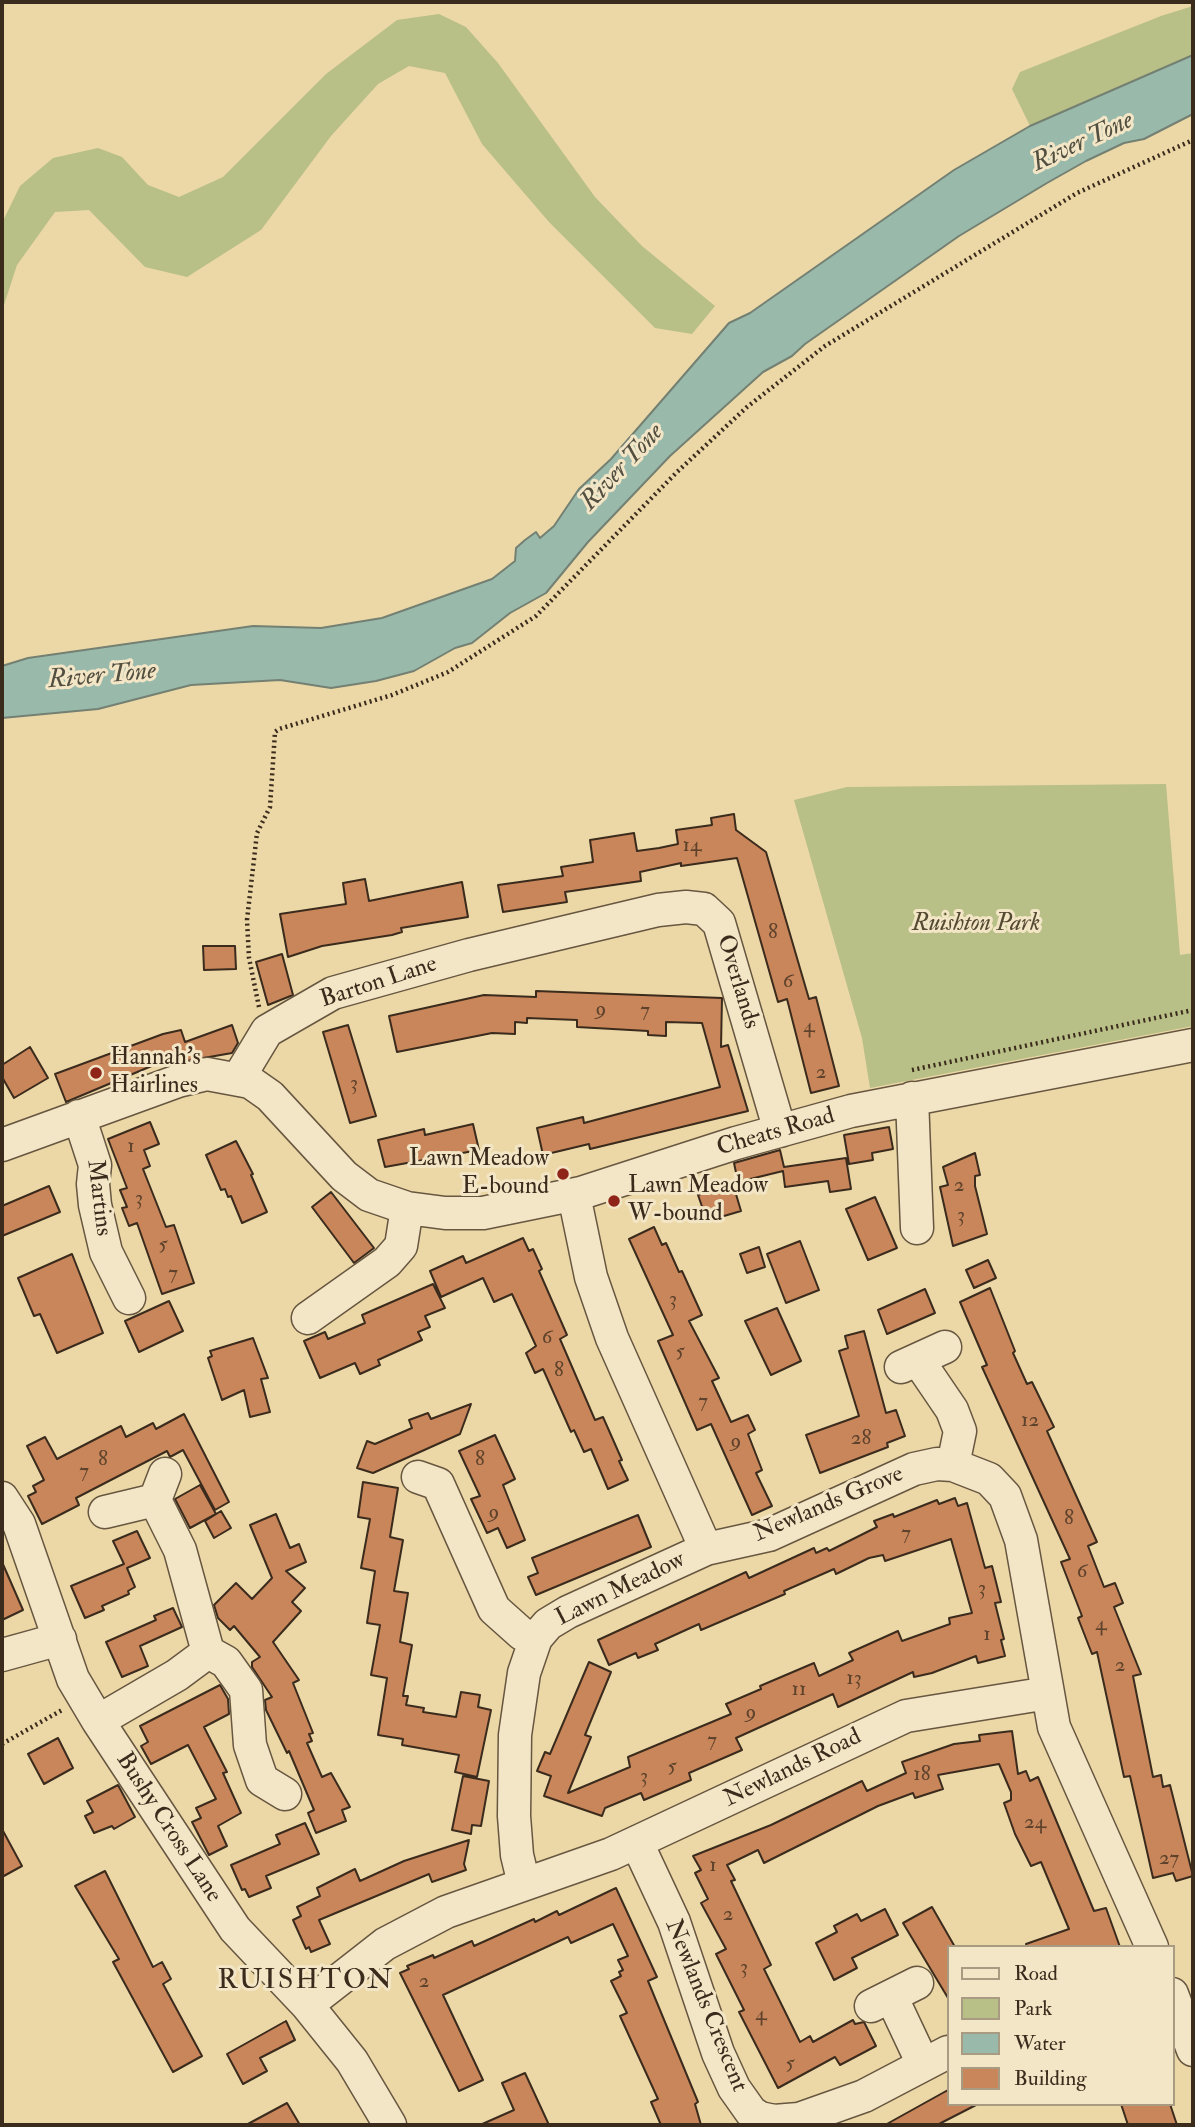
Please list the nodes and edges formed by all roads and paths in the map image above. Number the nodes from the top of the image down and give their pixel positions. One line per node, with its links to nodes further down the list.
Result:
1 (1193, 141): 4 (path)
2 (469, 955): 4 (street, Barton Lane); 9 (street, Overlands)
3 (1193, 1010): 7 (path)
4 (267, 1031): 6 (street, Barton Lane)
5 (1193, 1045): 7 (street, Cheats Road)
6 (238, 1079): 8 (street, Cheats Road); 12 (street, Cheats Road)
7 (911, 1084): 9 (street, Cheats Road); 13 (street)
8 (79, 1116): 10 (street, Cheats Road); 14 (street, Martins)
9 (780, 1131): 11 (street, Cheats Road)
10 (2, 1145)
11 (574, 1195): 12 (street, Cheats Road); 21 (street, Lawn Meadow)
12 (407, 1208): 15 (street)
13 (917, 1228)
14 (129, 1281)
15 (308, 1318)
16 (921, 1358): 17 (street)
17 (953, 1465): 21 (street, Newlands Grove); 26 (street, Newlands Grove)
18 (434, 1476): 22 (street)
19 (2, 1498): 23 (street, Bushy Cross Lane)
20 (105, 1512): 24 (street)
21 (706, 1549): 22 (street, Lawn Meadow)
22 (536, 1638): 31 (street, Lawn Meadow)
23 (60, 1639): 25 (street); 27 (street, Bushy Cross Lane)
24 (208, 1652): 27 (street); 29 (street)
25 (2, 1655)
26 (1048, 1693): 30 (street, Newlands Road); 32 (street)
27 (91, 1709): 28 (path); 35 (street, Bushy Cross Lane)
28 (2, 1744)
29 (263, 1790)
30 (637, 1843): 31 (street, Newlands Road); 37 (street, Newlands Crescent)
31 (524, 1884): 35 (street, Newlands Road)
32 (1151, 1945)
33 (893, 1995): 37 (street, Newlands Crescent)
34 (1174, 1999): 36 (street)
35 (307, 2005): 38 (street, Bushy Cross Lane)
36 (1193, 2050)
37 (936, 2058)
38 (390, 2125)

